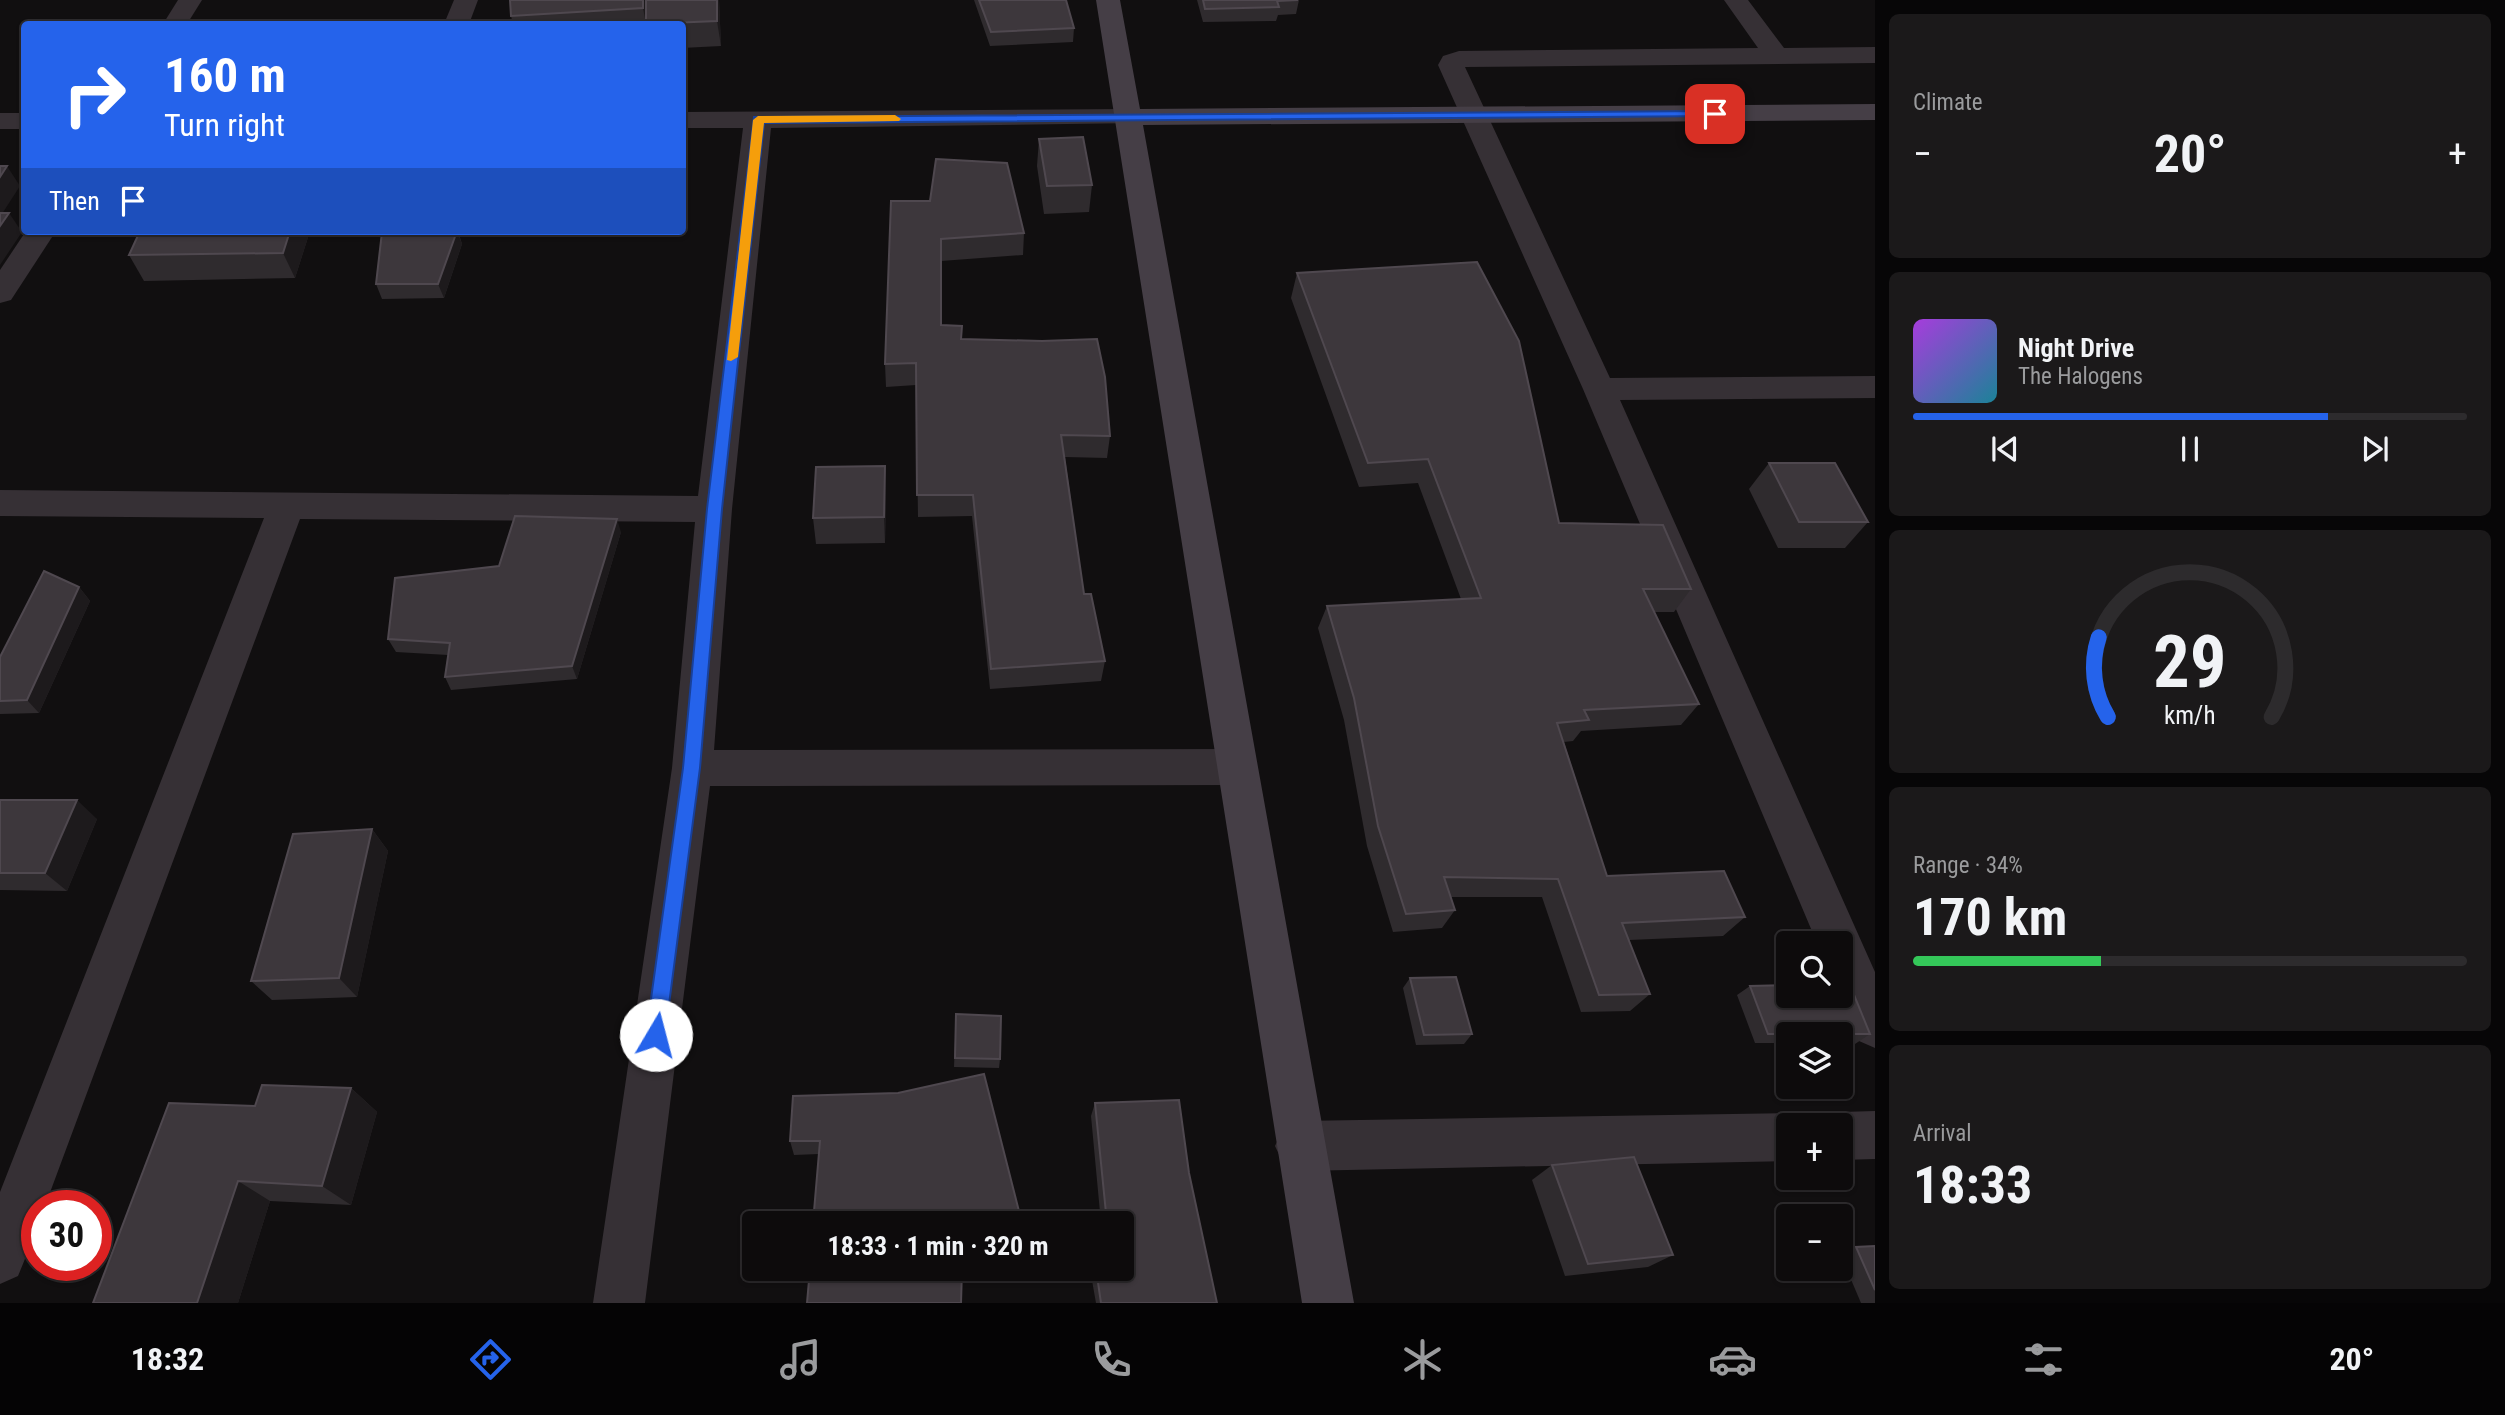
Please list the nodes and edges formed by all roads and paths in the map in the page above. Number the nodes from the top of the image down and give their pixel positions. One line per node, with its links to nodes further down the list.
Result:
1 (190, 0): 5 (street)
2 (466, 0): 6 (street)
3 (1108, 0): 10 (street)
4 (1736, 0): 8 (street)
5 (176, 21)
6 (458, 21)
7 (1875, 55): 8 (street)
8 (1777, 57): 11 (street)
9 (1875, 112): 11 (street)
10 (1127, 117): 11 (street); 13 (street); 23 (street)
11 (1475, 117): 19 (street)
12 (686, 120): 13 (street)
13 (758, 120): 22 (street)
14 (0, 121): 15 (street)
15 (21, 121)
16 (38, 235): 17 (street)
17 (0, 293)
18 (1875, 387): 19 (street)
19 (1599, 389): 25 (street)
20 (0, 503): 21 (street)
21 (287, 505): 22 (street); 32 (street)
22 (714, 509): 24 (street)
23 (1236, 767): 24 (street); 31 (street)
24 (692, 768): 33 (street)
25 (1834, 931)
26 (1853, 975): 27 (street)
27 (1875, 1025)
28 (1875, 1135): 29 (street)
29 (1853, 1136)
30 (1776, 1137): 31 (street)
31 (1300, 1146): 34 (street)
32 (0, 1258)
33 (620, 1303)
34 (1328, 1303)

